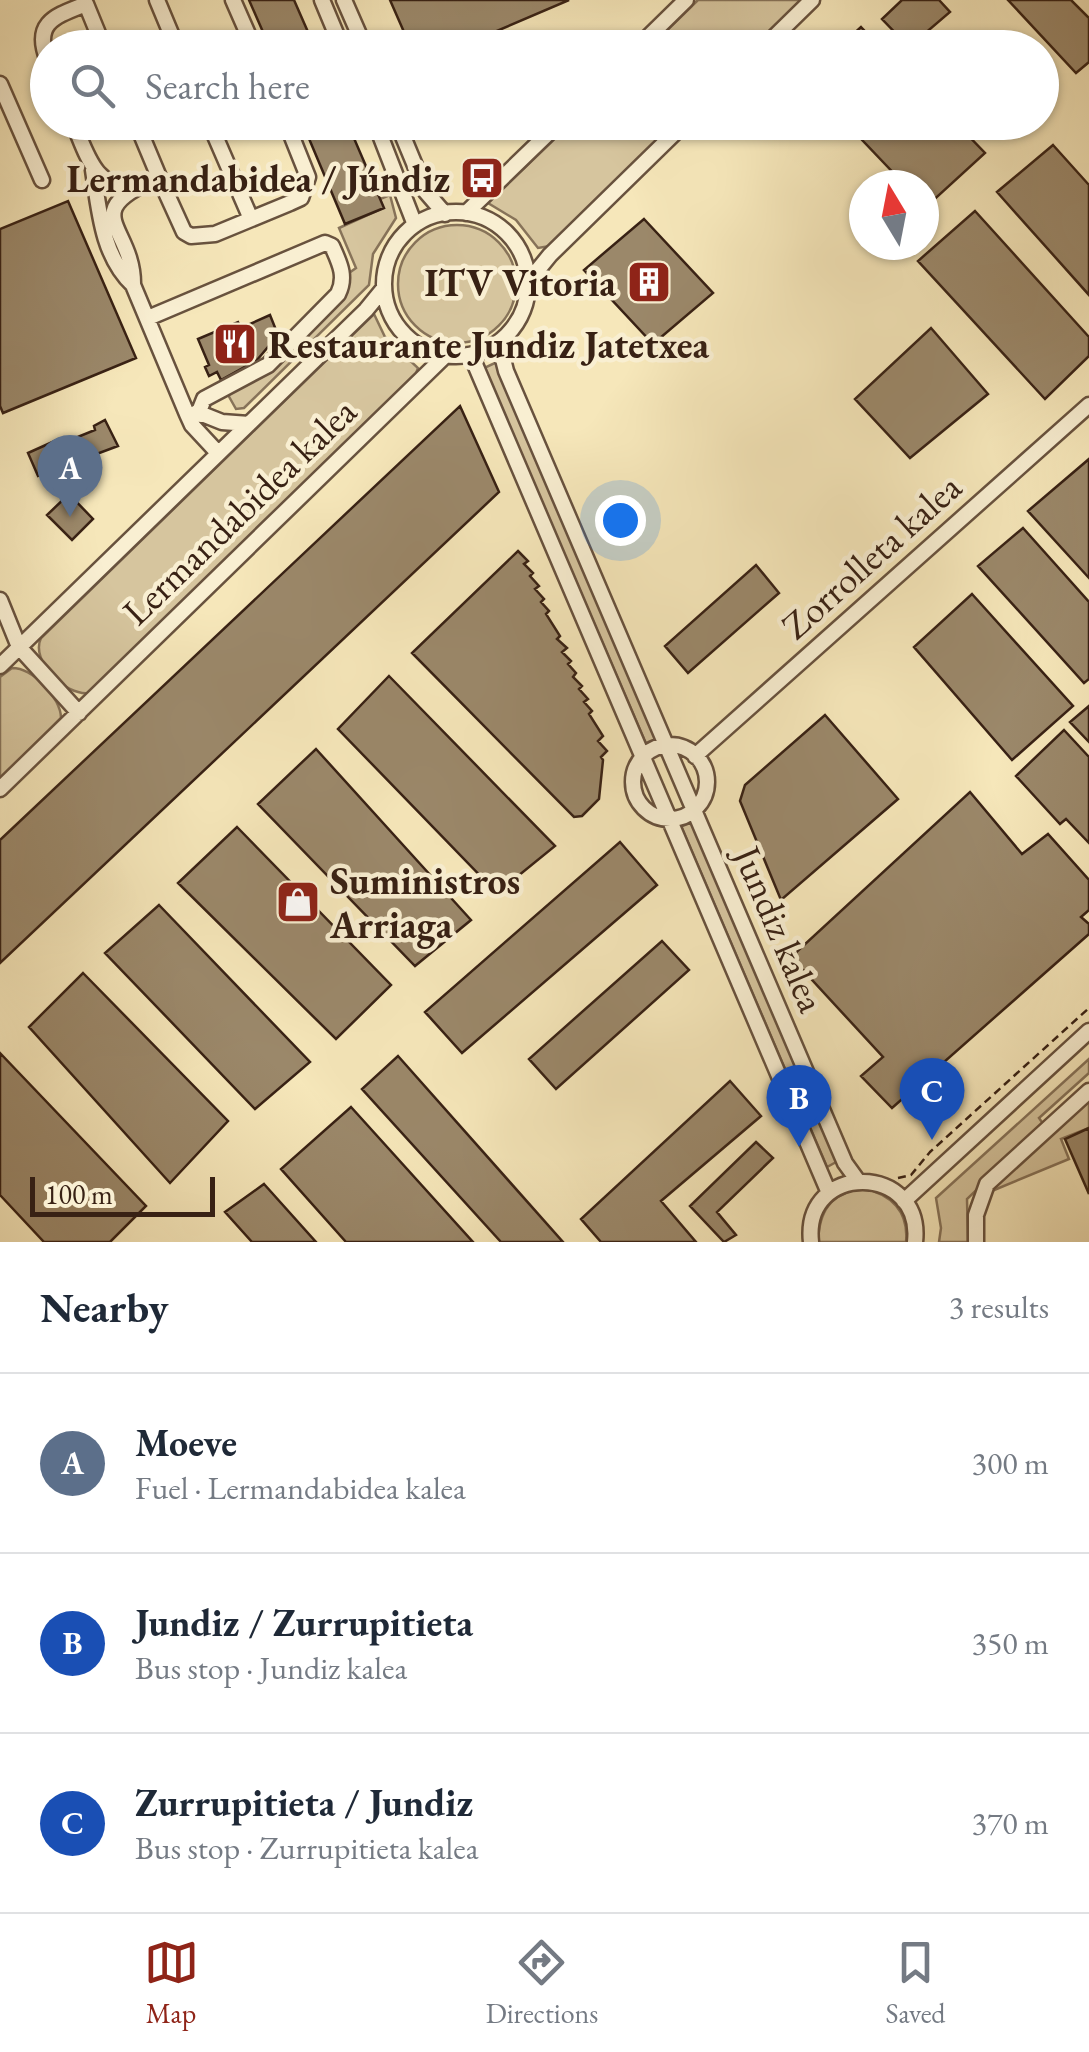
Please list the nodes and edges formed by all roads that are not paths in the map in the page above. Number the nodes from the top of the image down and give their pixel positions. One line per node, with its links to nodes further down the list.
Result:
1 (156, 0): 10 (street)
2 (234, 0): 11 (street)
3 (322, 0): 12 (street)
4 (344, 0): 13 (street)
5 (686, 0): 14 (street)
6 (812, 0): 15 (street)
7 (90, 2): 8 (street); 9 (street)
8 (45, 30)
9 (99, 30)
10 (169, 30)
11 (246, 30)
12 (334, 30)
13 (356, 30)
14 (655, 30)
15 (781, 30)
16 (0, 84): 27 (street)
17 (80, 140): 25 (street)
18 (143, 140): 26 (street)
19 (217, 140): 31 (street)
20 (294, 140): 31 (street)
21 (381, 140): 32 (street)
22 (404, 140): 30 (street)
23 (541, 140): 29 (street)
24 (668, 140): 33 (street)
25 (93, 170): 28 (street); 34 (street)
26 (159, 178): 28 (street); 31 (street)
27 (42, 180)
28 (136, 188): 34 (street)
29 (466, 213): 30 (street); 33 (street)
30 (445, 214): 32 (street)
31 (250, 220)
32 (415, 225): 35 (street)
33 (528, 282): 37 (street)
34 (133, 284): 36 (street)
35 (384, 288): 39 (street); 43 (street, Lermandabidea kalea)
36 (148, 318): 40 (street); 42 (street)
37 (506, 337): 38 (street); 49 (street, Jundiz kalea)
38 (470, 355): 39 (street); 50 (street, Jundiz kalea)
39 (446, 356): 48 (street, Lermandabidea kalea)
40 (181, 392): 42 (street); 44 (street)
41 (1089, 405): 51 (street, Zorrolleta kalea)
42 (202, 415): 43 (street)
43 (249, 424): 44 (street, Lermandabidea kalea)
44 (218, 454): 46 (street, Lermandabidea kalea)
45 (0, 600): 46 (street)
46 (19, 646): 47 (street, Lermandabidea kalea); 48 (street)
47 (0, 666)
48 (79, 712): 52 (street, Lermandabidea kalea)
49 (667, 745): 50 (street); 51 (street); 53 (street, Jundiz kalea)
50 (644, 756): 54 (street, Jundiz kalea); 54 (street, Jundiz kalea)
51 (696, 756): 53 (street)
52 (0, 789)
53 (694, 810): 54 (street); 57 (street, Jundiz kalea)
54 (672, 820): 58 (street, Jundiz kalea)
55 (1089, 1031): 59 (street)
56 (1089, 1091): 62 (street)
57 (858, 1181): 58 (street); 59 (street)
58 (829, 1193): 60 (street)
59 (904, 1201): 61 (street)
60 (810, 1242)
61 (914, 1242)
62 (976, 1242)

